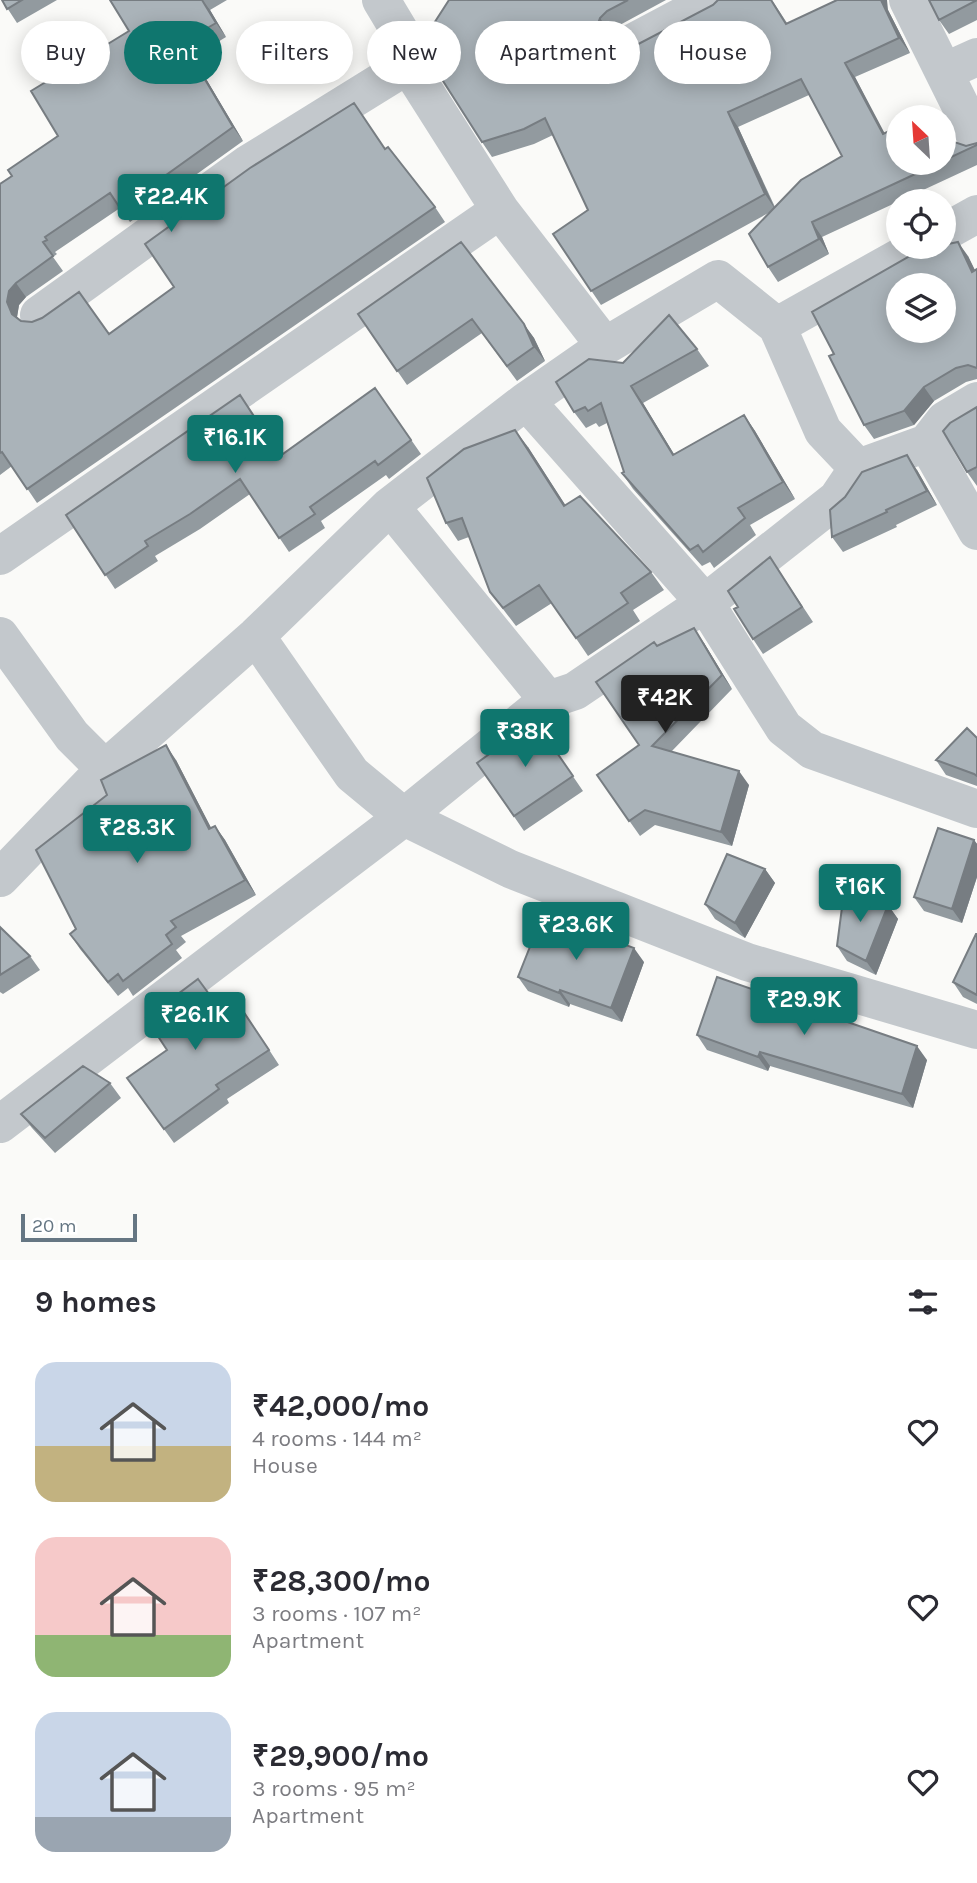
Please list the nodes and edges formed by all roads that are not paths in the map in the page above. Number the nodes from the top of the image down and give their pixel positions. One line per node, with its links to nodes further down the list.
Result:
1 (381, 0): 4 (street)
2 (713, 0): 5 (street)
3 (908, 0): 6 (street)
4 (394, 21)
5 (640, 39)
6 (961, 64): 9 (street)
7 (377, 84): 14 (street)
8 (420, 84): 10 (street)
9 (977, 139)
10 (500, 210): 16 (street); 23 (street)
11 (977, 214): 12 (street)
12 (956, 226)
13 (897, 259): 15 (street)
14 (39, 315)
15 (777, 326): 16 (street); 20 (street)
16 (605, 346): 17 (street)
17 (526, 401): 21 (street); 24 (street)
18 (977, 401): 19 (street)
19 (927, 443): 20 (street); 22 (street)
20 (858, 468): 24 (street)
21 (390, 506): 26 (street); 27 (street)
22 (977, 531)
23 (0, 556)
24 (705, 603): 27 (street); 29 (street)
25 (0, 636): 28 (street)
26 (256, 636): 28 (street); 30 (street)
27 (548, 700): 30 (street)
28 (105, 769): 31 (street)
29 (977, 809)
30 (404, 817): 32 (street); 33 (street)
31 (0, 878)
32 (977, 1030)
33 (0, 1124)

